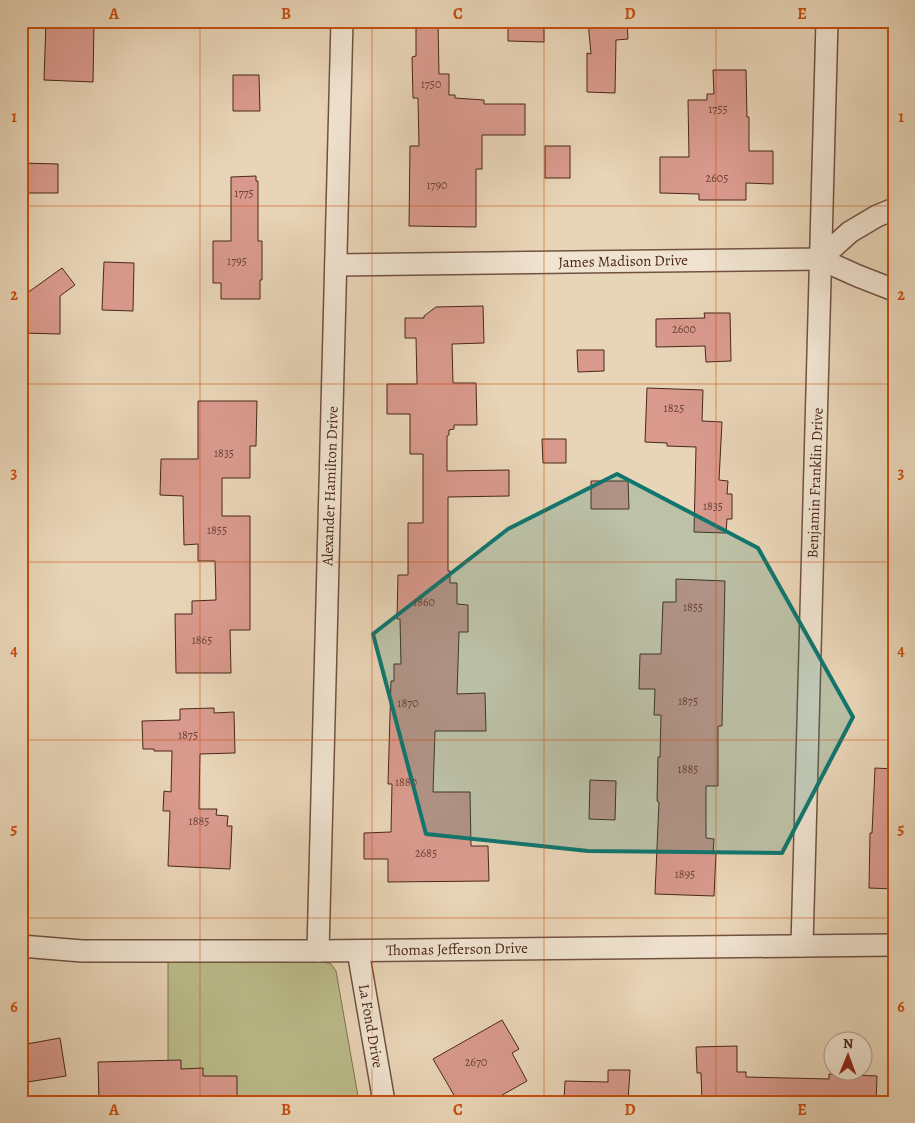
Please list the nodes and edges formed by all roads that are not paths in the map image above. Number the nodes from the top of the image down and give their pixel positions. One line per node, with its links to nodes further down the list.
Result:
1 (342, 21): 5 (street, Alexander Hamilton Drive)
2 (826, 21): 4 (street, Benjamin Franklin Drive)
3 (894, 209): 4 (street)
4 (820, 259): 5 (street, James Madison Drive); 6 (street); 9 (street, Benjamin Franklin Drive)
5 (336, 264): 11 (street, Alexander Hamilton Drive)
6 (894, 290)
7 (894, 945): 9 (street, Thomas Jefferson Drive)
8 (21, 946): 11 (street, Thomas Jefferson Drive)
9 (802, 946): 10 (street, Thomas Jefferson Drive)
10 (358, 950): 11 (street, Thomas Jefferson Drive); 12 (street, La Fond Drive)
11 (318, 951)
12 (384, 1102)

